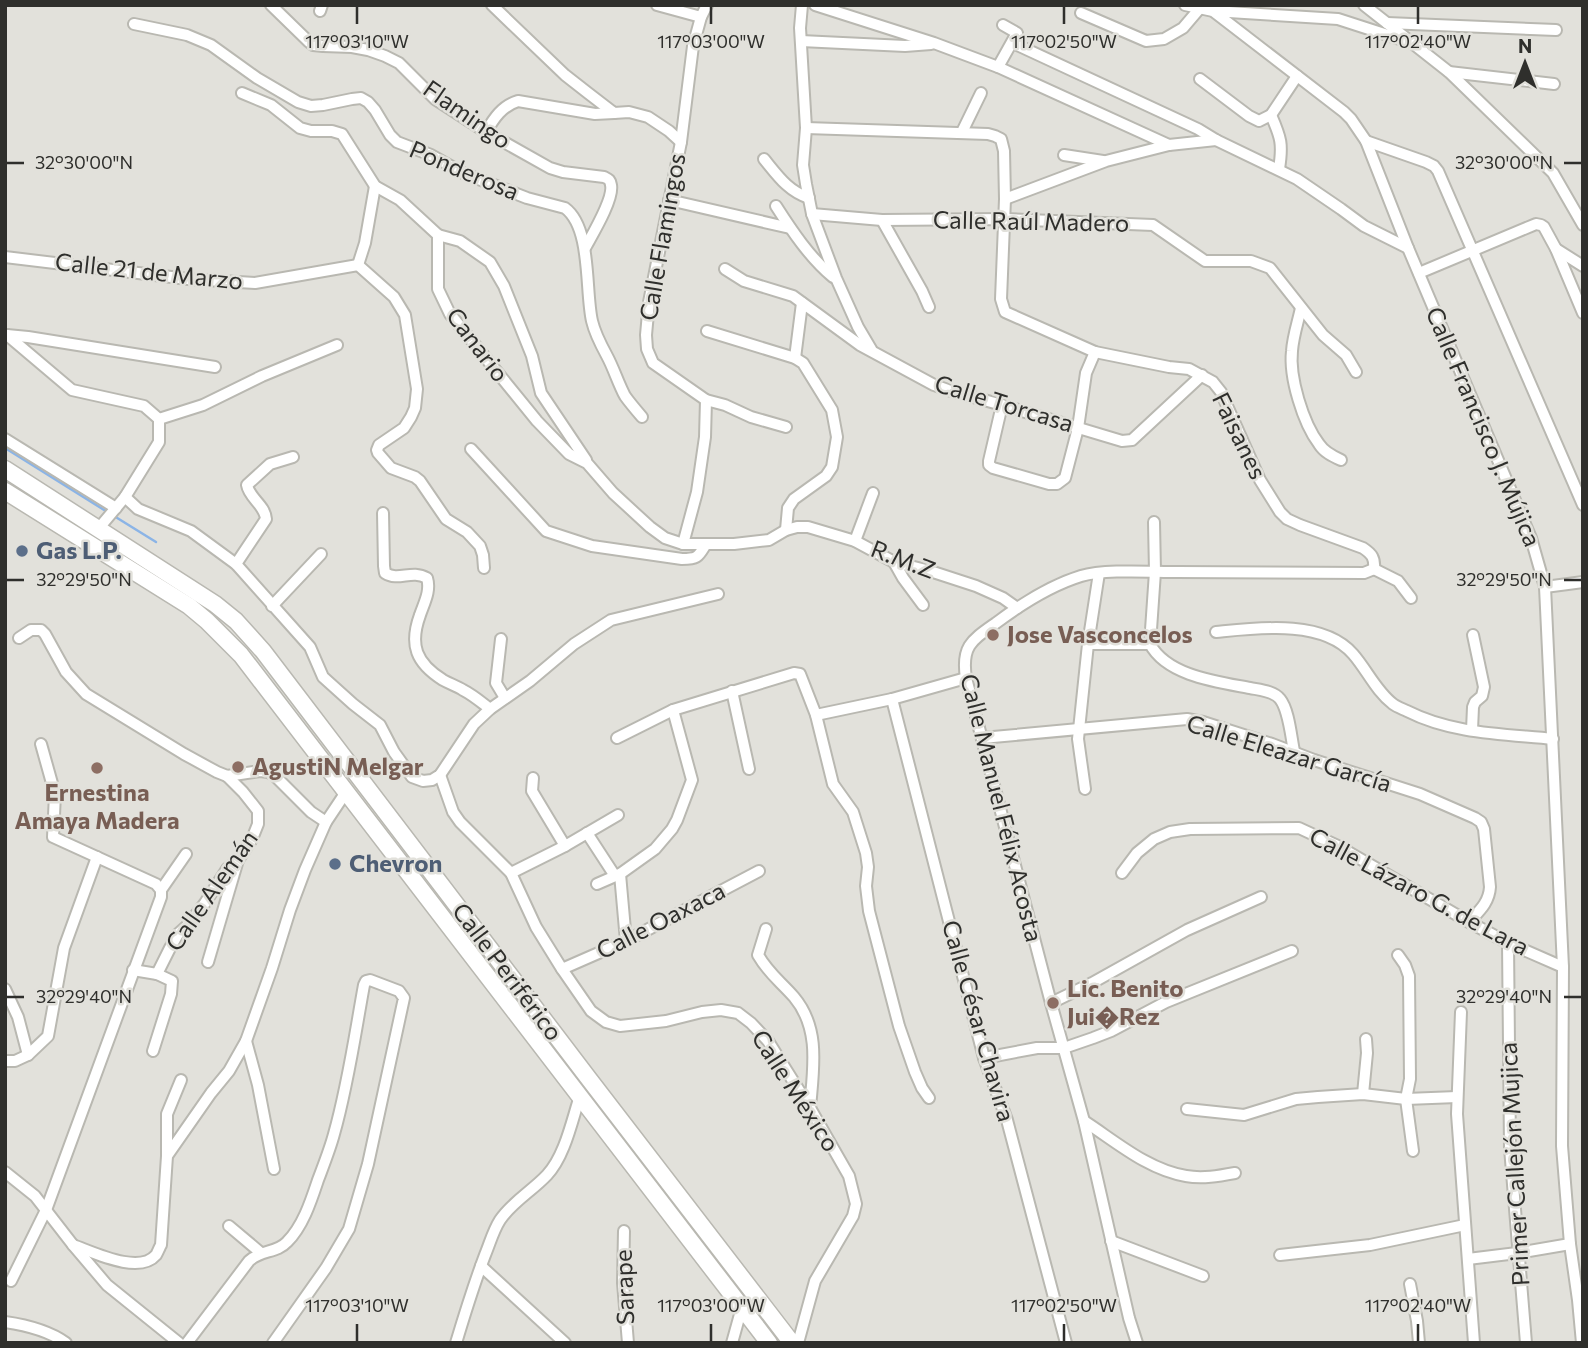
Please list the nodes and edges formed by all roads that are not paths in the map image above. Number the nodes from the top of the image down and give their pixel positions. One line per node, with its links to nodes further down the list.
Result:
1 (271, 5): 31 (street, Flamingo)
2 (492, 5): 28 (street)
3 (657, 5): 12 (street)
4 (707, 5): 12 (street, Calle Flamingos)
5 (802, 5): 17 (street)
6 (816, 5): 18 (street)
7 (1185, 5): 9 (street)
8 (1364, 5): 13 (street)
9 (1200, 8): 10 (street); 11 (street)
10 (1213, 10): 20 (street); 23 (street, Calle Francisco J. Mújica)
11 (1081, 13)
12 (701, 17): 35 (street, Calle Flamingos)
13 (1387, 23): 16 (street); 20 (street)
14 (134, 24): 52 (street, Ponderosa)
15 (1003, 25): 19 (street)
16 (1556, 30)
17 (801, 41): 18 (street); 30 (street)
18 (934, 43): 21 (street)
19 (1013, 43): 21 (street); 33 (street)
20 (1414, 44): 22 (street)
21 (999, 67): 36 (street)
22 (1449, 72): 25 (street); 49 (street)
23 (1297, 76): 29 (street); 34 (street, Calle Francisco J. Mújica)
24 (1200, 79): 29 (street)
25 (1554, 84)
26 (242, 93): 41 (street)
27 (981, 93): 32 (street)
28 (614, 113): 31 (street); 35 (street)
29 (1271, 115): 40 (street)
30 (806, 128): 32 (street); 42 (street)
31 (486, 132): 52 (street, Flamingo)
32 (962, 132): 43 (street)
33 (1216, 140): 36 (street); 40 (street)
34 (1366, 141): 53 (street, Calle Francisco J. Mújica); 55 (street)
35 (681, 142): 44 (street, Calle Flamingos)
36 (1169, 145): 39 (street)
37 (1064, 155): 39 (street)
38 (764, 159): 42 (street)
39 (1106, 161): 43 (street)
40 (1279, 169): 53 (street)
41 (375, 186): 51 (street); 57 (street)
42 (809, 198): 46 (street)
43 (1005, 199): 47 (street)
44 (669, 200): 50 (street); 75 (street, Calle Flamingos)
45 (776, 206): 50 (street)
46 (812, 214): 48 (street, Calle Raúl Madero); 61 (street)
47 (1004, 219): 48 (street, Calle Raúl Madero); 64 (street, Calle Raúl Madero); 70 (street, Faisanes)
48 (882, 220): 63 (street)
49 (1583, 225)
50 (790, 228): 61 (street)
51 (438, 235): 85 (street); 85 (street, Canario)
52 (585, 248): 77 (street, Ponderosa)
53 (1408, 248): 60 (street, Calle Francisco J. Mújica)
54 (1556, 249): 55 (street); 58 (street); 65 (street)
55 (1472, 251): 60 (street); 90 (street)
56 (5, 257): 57 (street, Calle 21 de Marzo)
57 (358, 265): 101 (street)
58 (1583, 266)
59 (725, 269): 62 (street, Calle Torcasa)
60 (1419, 273): 106 (street, Calle Francisco J. Mújica)
61 (836, 278): 69 (street)
62 (802, 303): 69 (street, Calle Torcasa); 71 (street)
63 (929, 307)
64 (1301, 308): 73 (street, Calle Raúl Madero); 84 (street)
65 (1583, 313)
66 (707, 331): 71 (street)
67 (6, 334): 72 (street); 78 (street)
68 (337, 345): 78 (street)
69 (871, 350): 76 (street, Calle Torcasa)
70 (1095, 352): 74 (street, Faisanes); 80 (street)
71 (795, 358): 94 (street)
72 (215, 367)
73 (1356, 372)
74 (1202, 374): 80 (street, Calle Torcasa); 102 (street, Faisanes)
75 (706, 400): 79 (street, Calle Flamingos); 96 (street)
76 (1002, 405): 80 (street, Calle Torcasa); 80 (street)
77 (642, 417)
78 (159, 419): 89 (street)
79 (786, 427)
80 (1078, 428)
81 (5, 439): 92 (street)
82 (471, 449): 97 (street)
83 (293, 457): 100 (street)
84 (1340, 460)
85 (587, 463): 96 (street, Canario)
86 (5, 469): 92 (highway, Calle Periférico)
87 (5, 491): 137 (highway, Calle Periférico)
88 (873, 493): 95 (street)
89 (125, 497): 92 (street); 100 (street)
90 (1583, 505)
91 (383, 513): 122 (street)
92 (109, 517): 214 (highway, Calle Periférico)
93 (1154, 522): 103 (street)
94 (786, 530): 95 (street, R.M.Z); 97 (street, Canario)
95 (855, 541): 99 (street, R.M.Z)
96 (683, 544): 97 (street, Canario)
97 (706, 544)
98 (321, 554): 110 (street)
99 (894, 562): 109 (street); 111 (street, R.M.Z)
100 (236, 564): 110 (street)
101 (484, 568)
102 (1374, 569): 103 (street, Calle Manuel Félix Acosta); 108 (street, Faisanes)
103 (1155, 572): 104 (street, Calle Manuel Félix Acosta); 117 (street)
104 (1099, 573): 111 (street, Calle Manuel Félix Acosta); 116 (street)
105 (1583, 582): 106 (street)
106 (1545, 587): 129 (street, Calle Francisco J. Mújica)
107 (718, 594): 120 (street)
108 (1411, 598)
109 (923, 605)
110 (272, 606): 133 (street)
111 (1017, 608): 118 (street, Calle Manuel Félix Acosta)
112 (1216, 632): 126 (street)
113 (1473, 635): 126 (street)
114 (19, 638): 134 (street)
115 (501, 639): 120 (street)
116 (1088, 644): 117 (street); 125 (street)
117 (1150, 644): 131 (street)
118 (966, 678): 121 (street); 128 (street, Calle Manuel Félix Acosta)
119 (732, 691): 123 (street); 124 (street); 132 (street)
120 (505, 698): 122 (street)
121 (892, 699): 124 (street); 171 (street, Calle César Chavira)
122 (490, 709): 133 (street)
123 (673, 710): 127 (street); 148 (street)
124 (816, 715): 177 (street)
125 (1079, 729): 128 (street, Calle Eleazar García); 131 (street, Calle Eleazar García); 136 (street)
126 (1472, 730): 129 (street)
127 (617, 738)
128 (982, 738): 164 (street, Calle Manuel Félix Acosta)
129 (1553, 739): 159 (street, Calle Francisco J. Mújica)
130 (41, 744): 143 (street)
131 (1294, 751): 152 (street, Calle Eleazar García)
132 (749, 769)
133 (440, 775): 146 (street, Calle México)
134 (227, 776): 139 (street); 144 (street, Calle Alemán)
135 (533, 778): 141 (street)
136 (1085, 789)
137 (346, 792): 139 (street); 175 (highway, Calle Periférico)
138 (618, 815): 140 (street)
139 (326, 822): 167 (street)
140 (587, 833): 141 (street); 148 (street)
141 (565, 846): 146 (street)
142 (186, 854): 150 (street)
143 (97, 857): 150 (street); 170 (street)
144 (238, 860): 158 (street); 162 (street, Calle Alemán)
145 (759, 871): 154 (street, Calle Oaxaca)
146 (511, 873): 160 (street, Calle México)
147 (1122, 873): 152 (street, Calle Lázaro G. de Lara)
148 (617, 875): 149 (street); 154 (street)
149 (597, 884)
150 (161, 890): 161 (street)
151 (1261, 897): 164 (street)
152 (1469, 922): 155 (street, Calle Lázaro G. de Lara)
153 (766, 929): 179 (street)
154 (626, 942): 160 (street, Calle Oaxaca)
155 (1508, 943): 159 (street, Calle Lázaro G. de Lara); 195 (street, Primer Callejón Mujica)
156 (1292, 951): 168 (street)
157 (1398, 955): 178 (street)
158 (208, 962)
159 (1563, 967): 192 (street, Calle Francisco J. Mújica)
160 (562, 969): 179 (street, Calle México)
161 (133, 970): 162 (street); 187 (street)
162 (157, 974): 169 (street)
163 (5, 989): 170 (street)
164 (1051, 1003): 168 (street, Calle Manuel Félix Acosta)
165 (1461, 1012): 176 (street)
166 (1366, 1039): 174 (street)
167 (246, 1041): 183 (street); 184 (street)
168 (1063, 1048): 171 (street); 181 (street, Calle Manuel Félix Acosta)
169 (153, 1051)
170 (28, 1055): 172 (street)
171 (985, 1058): 216 (street, Calle César Chavira)
172 (5, 1061)
173 (181, 1080): 183 (street)
174 (1363, 1094): 178 (street); 180 (street)
175 (580, 1096): 198 (street); 203 (highway, Calle Periférico)
176 (1457, 1097): 178 (street); 188 (street)
177 (929, 1098)
178 (1406, 1099): 182 (street)
179 (810, 1108): 215 (street, Calle México)
180 (1186, 1109)
181 (1084, 1121): 186 (street); 191 (street, Calle Manuel Félix Acosta)
182 (1413, 1151)
183 (167, 1156): 193 (street)
184 (274, 1169)
185 (5, 1171): 187 (street)
186 (1235, 1173)
187 (47, 1210): 193 (street); 200 (street)
188 (1465, 1225): 196 (street); 197 (street)
189 (229, 1226): 194 (street)
190 (624, 1231): 211 (street, Sarape)
191 (1111, 1241): 199 (street); 217 (street, Calle Manuel Félix Acosta)
192 (1570, 1244): 195 (street); 202 (street, Calle Francisco J. Mújica)
193 (73, 1245): 206 (street)
194 (261, 1253): 207 (street); 208 (street)
195 (1517, 1253): 197 (street); 220 (street, Primer Callejón Mujica)
196 (1280, 1255)
197 (1468, 1259): 219 (street)
198 (481, 1266): 209 (street); 210 (street)
199 (1203, 1276)
200 (11, 1281)
201 (1410, 1284): 218 (street)
202 (1581, 1300): 221 (street, Calle Francisco J. Mújica)
203 (742, 1307): 212 (street); 213 (highway, Calle Periférico)
204 (5, 1322): 205 (street)
205 (65, 1343)
206 (179, 1343)
207 (187, 1343)
208 (273, 1343)
209 (456, 1343)
210 (565, 1343)
211 (628, 1343)
212 (732, 1343)
213 (769, 1343)
214 (792, 1343)
215 (798, 1343)
216 (1066, 1343)
217 (1136, 1343)
218 (1419, 1343)
219 (1474, 1343)
220 (1526, 1343)
221 (1582, 1343)

